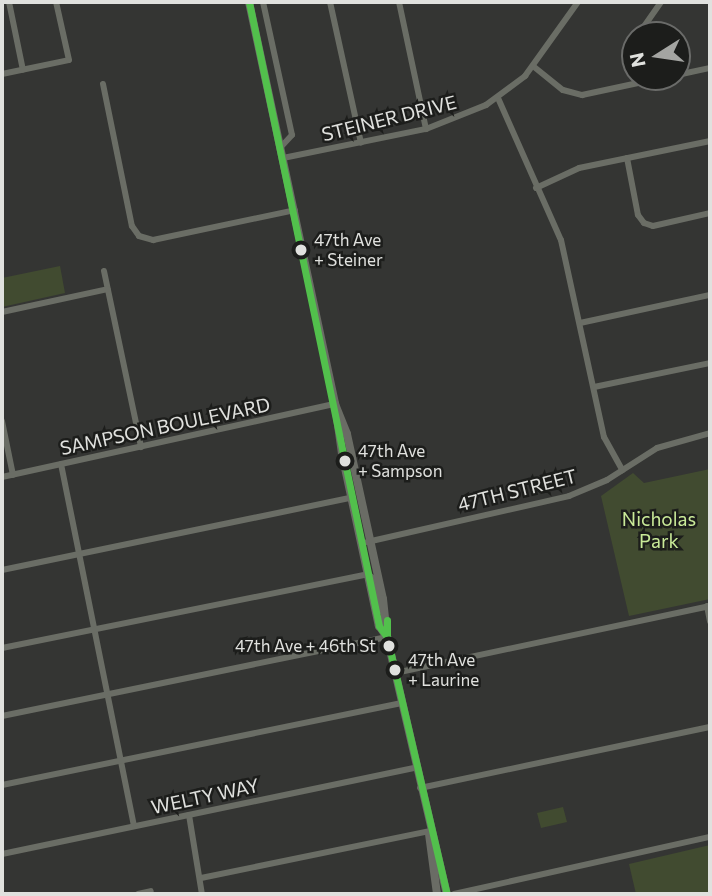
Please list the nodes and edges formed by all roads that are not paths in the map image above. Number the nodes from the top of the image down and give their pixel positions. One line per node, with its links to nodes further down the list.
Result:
1 (9, 2): 12 (street)
2 (56, 2): 12 (street)
3 (249, 2): 21 (main road)
4 (263, 2): 21 (street)
5 (330, 2): 20 (street)
6 (399, 2): 18 (street)
7 (578, 2): 10 (street, STEINER DRIVE)
8 (661, 2): 9 (street)
9 (648, 21)
10 (533, 66): 16 (street); 17 (street, STEINER DRIVE)
11 (710, 68): 13 (street)
12 (23, 70): 14 (street)
13 (691, 72)
14 (2, 74)
15 (103, 84): 25 (street)
16 (621, 86)
17 (498, 98): 18 (street, STEINER DRIVE); 24 (street)
18 (426, 129): 20 (street, STEINER DRIVE)
19 (710, 141): 23 (street)
20 (361, 143): 22 (street, STEINER DRIVE)
21 (281, 147): 22 (main road)
22 (284, 158): 25 (main road)
23 (627, 158): 24 (street); 26 (street)
24 (536, 188): 31 (street)
25 (295, 210): 34 (main road)
26 (710, 213)
27 (104, 271): 28 (street)
28 (108, 289): 30 (street); 37 (street)
29 (710, 295): 31 (street)
30 (2, 312)
31 (580, 323): 33 (street)
32 (710, 363): 33 (street)
33 (594, 387): 39 (street)
34 (335, 404): 37 (street, SAMPSON BOULEVARD); 42 (main road); 43 (main road)
35 (2, 421): 40 (street)
36 (710, 433): 39 (street, 47TH STREET)
37 (141, 447): 38 (street, SAMPSON BOULEVARD)
38 (61, 464): 40 (street, SAMPSON BOULEVARD); 44 (street)
39 (622, 470): 43 (street, 47TH STREET)
40 (13, 475): 41 (street, SAMPSON BOULEVARD)
41 (2, 477)
42 (351, 498): 43 (main road); 44 (street)
43 (366, 542): 46 (main road); 49 (main road)
44 (79, 554): 45 (street); 50 (street)
45 (2, 570)
46 (368, 574): 49 (street); 50 (street); 51 (main road)
47 (709, 606): 48 (street); 53 (street)
48 (710, 622)
49 (388, 624): 51 (main road)
50 (94, 630): 52 (street); 54 (street)
51 (387, 637): 53 (main road); 54 (street)
52 (2, 648)
53 (395, 673): 55 (main road)
54 (108, 695): 56 (street); 58 (street)
55 (402, 703): 58 (street); 59 (main road)
56 (2, 716)
57 (710, 727): 61 (street)
58 (121, 761): 60 (street); 63 (street)
59 (415, 768): 61 (main road); 62 (street, WELTY WAY)
60 (2, 785)
61 (420, 788): 64 (main road)
62 (189, 815): 63 (street, WELTY WAY); 67 (street)
63 (134, 826): 66 (street, WELTY WAY)
64 (429, 831): 67 (street); 71 (main road); 72 (main road)
65 (710, 837): 73 (street)
66 (2, 854)
67 (201, 878): 70 (street)
68 (151, 891): 69 (street)
69 (138, 894)
70 (202, 894)
71 (437, 894)
72 (447, 894)
73 (454, 894)

